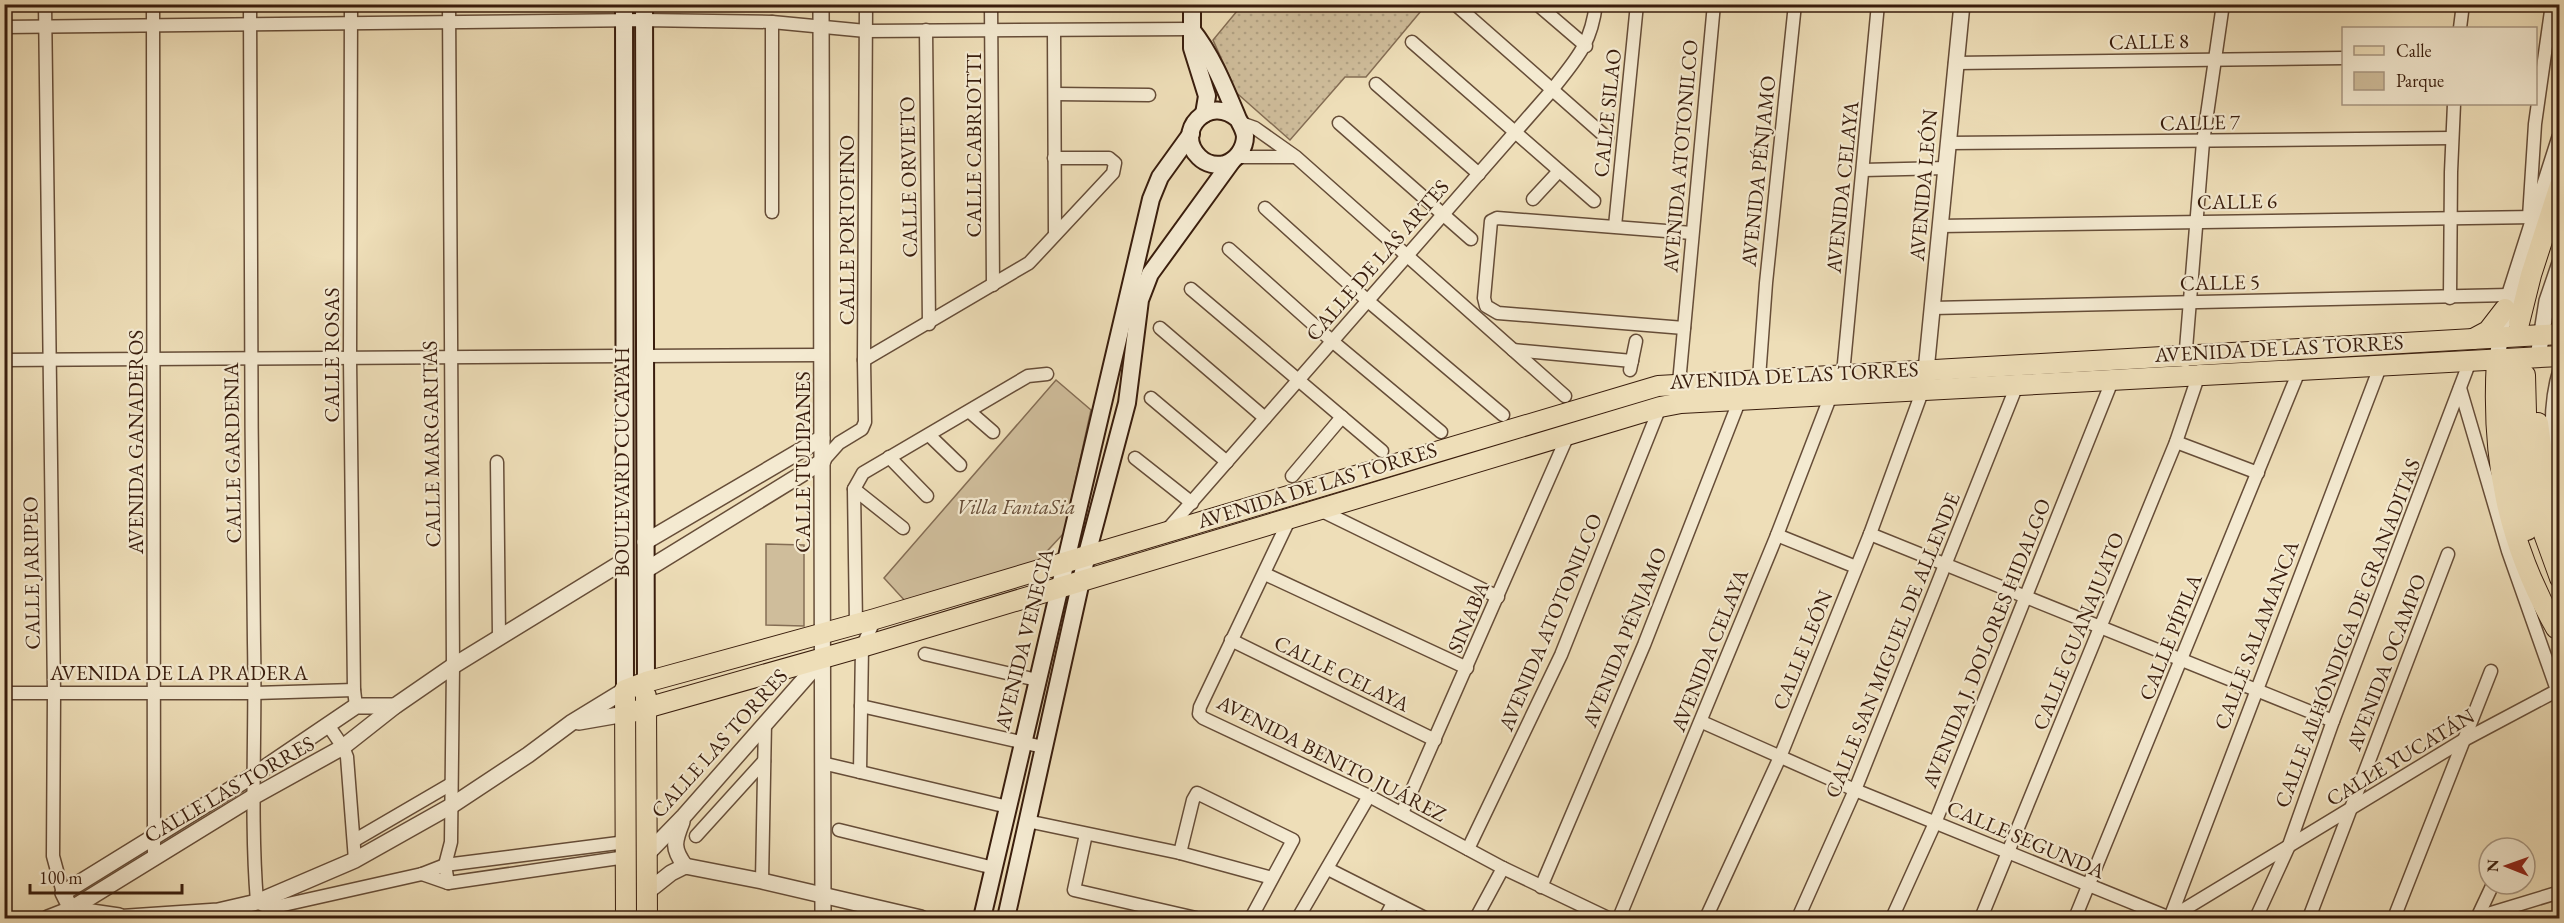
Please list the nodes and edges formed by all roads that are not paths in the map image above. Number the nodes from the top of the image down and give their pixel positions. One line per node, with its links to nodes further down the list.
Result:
1 (45, 4): 28 (street, CALLE JARIPEO)
2 (153, 4): 29 (street, AVENIDA GANADEROS)
3 (250, 4): 26 (street, CALLE GARDENIA)
4 (351, 4): 24 (street, CALLE ROSAS)
5 (449, 4): 25 (street, CALLE MARGARITAS)
6 (821, 4): 31 (street, CALLE TULIPANES)
7 (866, 4): 35 (street, CALLE PORTOFINO)
8 (992, 4): 34 (street, CALLE CABRIOTTI)
9 (1192, 4): 32 (main road)
10 (1455, 4): 43 (street)
11 (1537, 4): 38 (street)
12 (1596, 4): 38 (street, CALLE DE LAS ARTES)
13 (1637, 4): 73 (street, CALLE SILAO)
14 (1714, 4): 76 (street, AVENIDA ATOTONILCO)
15 (1795, 4): 121 (street, AVENIDA PÉNJAMO)
16 (1878, 4): 61 (street, AVENIDA CELAYA)
17 (1962, 4): 41 (street, AVENIDA LEÓN)
18 (2223, 4): 40 (street, CALLE GUANAJUATO)
19 (2463, 4): 30 (street)
20 (2552, 4): 71 (street)
21 (624, 12): 22 (street); 25 (street); 101 (main road, BOULEVARD CUCAPAH)
22 (644, 12): 23 (street); 102 (main road, BOULEVARD CUCAPAH)
23 (772, 22): 31 (street); 68 (street)
24 (351, 24): 25 (street); 26 (street); 108 (street, CALLE ROSAS)
25 (450, 24): 104 (street, CALLE MARGARITAS)
26 (250, 25): 29 (street); 107 (street, CALLE GARDENIA)
27 (4, 27): 28 (street)
28 (45, 27): 29 (street); 112 (street, CALLE JARIPEO)
29 (153, 27): 106 (street, AVENIDA GANADEROS)
30 (2460, 27)
31 (821, 28): 35 (street); 99 (street, CALLE TULIPANES)
32 (1191, 29): 36 (street); 47 (main road); 48 (main road)
33 (926, 30): 34 (street); 35 (street); 90 (street, CALLE ORVIETO)
34 (992, 30): 36 (street); 82 (street, CALLE CABRIOTTI)
35 (866, 31): 111 (street, CALLE PORTOFINO)
36 (1054, 31): 44 (street)
37 (1412, 42): 50 (street)
38 (1586, 46): 43 (street, CALLE DE LAS ARTES)
39 (2342, 58): 40 (street, CALLE 8)
40 (2215, 60): 41 (street, CALLE 8); 55 (street, CALLE GUANAJUATO)
41 (1955, 63): 56 (street, AVENIDA LEÓN)
42 (1376, 84): 63 (street)
43 (1552, 90): 50 (street, CALLE DE LAS ARTES); 53 (street)
44 (1055, 94): 45 (street); 57 (street)
45 (1149, 95)
46 (2454, 105): 54 (street)
47 (1204, 114): 48 (main road); 51 (main road)
48 (1239, 121): 58 (street); 59 (main road)
49 (1339, 123): 69 (street)
50 (1515, 132): 62 (street); 63 (street, CALLE DE LAS ARTES)
51 (1191, 134): 59 (main road); 168 (main road, AVENIDA VENECIA)
52 (2559, 137): 71 (street)
53 (1607, 138)
54 (2452, 138): 55 (street, CALLE 7); 70 (street)
55 (2203, 141): 56 (street, CALLE 7); 72 (street, CALLE GUANAJUATO)
56 (1948, 143): 60 (street, AVENIDA LEÓN)
57 (1054, 158): 77 (street); 77 (street)
58 (1296, 158): 59 (street); 80 (street)
59 (1234, 159): 166 (main road, AVENIDA VENECIA)
60 (1946, 168): 61 (street); 74 (street, AVENIDA LEÓN)
61 (1863, 170): 119 (street, AVENIDA CELAYA)
62 (1559, 171): 65 (street); 66 (street)
63 (1479, 174): 69 (street, CALLE DE LAS ARTES)
64 (2559, 185): 93 (main road)
65 (1533, 199)
66 (1594, 201)
67 (1264, 208): 85 (street)
68 (772, 212)
69 (1443, 214): 78 (street); 80 (street, CALLE DE LAS ARTES)
70 (2451, 218): 71 (street, CALLE 6); 72 (street, CALLE 6); 84 (street)
71 (2532, 218): 88 (street)
72 (2195, 221): 74 (street, CALLE 6); 87 (street, CALLE GUANAJUATO)
73 (1615, 226): 76 (street); 92 (street)
74 (1940, 226): 89 (street, AVENIDA LEÓN)
75 (2559, 229): 93 (main road)
76 (1692, 233): 92 (street, AVENIDA ATOTONILCO)
77 (1055, 234): 82 (street)
78 (1471, 239)
79 (1229, 249): 96 (street)
80 (1406, 257): 85 (street, CALLE DE LAS ARTES); 98 (street)
81 (2559, 263): 86 (street)
82 (993, 285): 90 (street)
83 (1191, 289): 122 (street)
84 (2450, 298): 87 (street, CALLE 5); 88 (street, CALLE 5)
85 (1368, 301): 96 (street, CALLE DE LAS ARTES); 134 (street)
86 (2553, 301): 93 (street)
87 (2189, 302): 89 (street, CALLE 5); 100 (street, CALLE GUANAJUATO)
88 (2507, 302): 94 (street); 95 (main road)
89 (1932, 308): 116 (street, AVENIDA LEÓN)
90 (929, 324): 111 (street)
91 (1160, 328): 136 (street)
92 (1684, 328): 124 (street, AVENIDA ATOTONILCO)
93 (2537, 330): 94 (main road, AVENIDA DE LAS TORRES); 105 (street)
94 (2501, 339): 95 (main road, AVENIDA DE LAS TORRES); 109 (street)
95 (2466, 340): 100 (main road, AVENIDA DE LAS TORRES)
96 (1332, 341): 122 (street, CALLE DE LAS ARTES); 138 (street)
97 (1636, 341): 98 (street)
98 (1513, 351): 129 (street)
99 (822, 355): 102 (street); 141 (street, CALLE TULIPANES)
100 (2194, 355): 116 (main road, AVENIDA DE LAS TORRES); 120 (street, CALLE GUANAJUATO)
101 (623, 356): 104 (street); 169 (main road, BOULEVARD CUCAPAH)
102 (645, 356): 165 (main road, BOULEVARD CUCAPAH)
103 (2559, 356): 105 (main road, AVENIDA DE LAS TORRES)
104 (450, 357): 108 (street); 189 (street, CALLE MARGARITAS)
105 (2538, 357): 109 (main road, AVENIDA DE LAS TORRES); 163 (main road)
106 (154, 358): 107 (street); 112 (street); 200 (street, AVENIDA GANADEROS)
107 (249, 358): 108 (street); 201 (street, CALLE GARDENIA)
108 (350, 359): 196 (street, CALLE ROSAS)
109 (2497, 359): 113 (main road, AVENIDA DE LAS TORRES); 182 (main road)
110 (4, 360): 112 (street)
111 (864, 360): 143 (street, CALLE PORTOFINO)
112 (48, 361): 199 (street, CALLE JARIPEO)
113 (2470, 361): 114 (main road, AVENIDA DE LAS TORRES); 126 (street, CALLE ALHÓNDIGA DE GRANADITAS)
114 (2380, 367): 117 (main road, AVENIDA DE LAS TORRES); 194 (street, CALLE SALAMANCA)
115 (2559, 368): 155 (street)
116 (1927, 369): 119 (main road, AVENIDA DE LAS TORRES); 127 (street, AVENIDA LEÓN)
117 (2299, 371): 120 (main road, AVENIDA DE LAS TORRES); 151 (street, CALLE PÍPILA)
118 (1047, 374): 133 (street)
119 (1843, 374): 121 (main road, AVENIDA DE LAS TORRES)
120 (2192, 377): 123 (main road, AVENIDA DE LAS TORRES); 142 (street, CALLE GUANAJUATO)
121 (1759, 378): 124 (main road, AVENIDA DE LAS TORRES)
122 (1299, 380): 135 (street); 136 (street, CALLE DE LAS ARTES)
123 (2112, 381): 125 (main road, AVENIDA DE LAS TORRES); 177 (street, AVENIDA J. DOLORES HIDALGO)
124 (1679, 383): 153 (main road, AVENIDA DE LAS TORRES)
125 (2017, 385): 127 (main road, AVENIDA DE LAS TORRES); 170 (street, CALLE SAN MIGUEL DE ALLENDE)
126 (2460, 388): 195 (street); 207 (street, CALLE ALHÓNDIGA DE GRANADITAS)
127 (1922, 392): 128 (main road, AVENIDA DE LAS TORRES); 162 (street, CALLE LEÓN)
128 (1831, 395): 131 (main road, AVENIDA DE LAS TORRES); 164 (street, AVENIDA CELAYA)
129 (1565, 396)
130 (1151, 398): 149 (street)
131 (1740, 399): 132 (main road, AVENIDA DE LAS TORRES); 257 (street, AVENIDA PÉNJAMO)
132 (1660, 407): 139 (main road, AVENIDA DE LAS TORRES); 241 (street, AVENIDA ATOTONILCO)
133 (970, 412): 137 (street); 140 (street)
134 (1503, 415)
135 (1342, 417): 144 (street); 152 (street)
136 (1265, 418): 149 (street, CALLE DE LAS ARTES)
137 (993, 432)
138 (1441, 432)
139 (1568, 435): 158 (main road, AVENIDA DE LAS TORRES); 178 (street, SINABA)
140 (930, 436): 145 (street); 150 (street)
141 (822, 438): 143 (street); 147 (street, CALLE TULIPANES); 165 (street)
142 (2176, 442): 151 (street); 180 (street, CALLE GUANAJUATO)
143 (839, 443): 147 (street, CALLE PORTOFINO)
144 (1382, 451)
145 (889, 457): 154 (street); 156 (street)
146 (1135, 458): 157 (street)
147 (823, 461): 172 (street); 181 (street, CALLE TULIPANES)
148 (497, 462): 183 (street)
149 (1227, 462): 157 (street, CALLE DE LAS ARTES)
150 (960, 465)
151 (2258, 473): 188 (street, CALLE PÍPILA)
152 (1292, 476)
153 (1311, 488): 158 (street); 161 (main road, AVENIDA DE LAS TORRES)
154 (854, 489): 160 (street); 179 (street)
155 (2559, 495)
156 (927, 496)
157 (1192, 503): 161 (street, CALLE DE LAS ARTES)
158 (1317, 510): 159 (main road, AVENIDA DE LAS TORRES); 178 (street)
159 (1290, 518): 173 (street, AVENIDA BENITO JUÁREZ); 175 (main road, AVENIDA DE LAS TORRES)
160 (903, 528)
161 (1167, 530): 166 (main road, AVENIDA DE LAS TORRES)
162 (1869, 534): 170 (street); 171 (street, CALLE LEÓN)
163 (2559, 534)
164 (1777, 535): 171 (street); 209 (street, AVENIDA CELAYA)
165 (645, 542): 172 (main road, BOULEVARD CUCAPAH)
166 (1087, 554): 168 (main road, AVENIDA DE LAS TORRES); 175 (main road, AVENIDA VENECIA)
167 (2448, 554): 228 (street, AVENIDA OCAMPO)
168 (1067, 560): 176 (main road, AVENIDA VENECIA); 179 (main road, AVENIDA DE LAS TORRES)
169 (624, 561): 183 (street, CALLE LAS TORRES); 197 (main road, BOULEVARD CUCAPAH)
170 (1947, 564): 177 (street); 223 (street, CALLE SAN MIGUEL DE ALLENDE)
171 (1856, 567): 217 (street, CALLE LEÓN)
172 (646, 570): 193 (main road, BOULEVARD CUCAPAH)
173 (1265, 574): 184 (street, AVENIDA BENITO JUÁREZ); 190 (street)
174 (2559, 578): 182 (main road)
175 (1082, 581): 176 (main road, AVENIDA DE LAS TORRES); 216 (main road, AVENIDA VENECIA)
176 (1060, 587): 185 (main road, AVENIDA DE LAS TORRES); 192 (main road, AVENIDA VENECIA)
177 (2026, 596): 180 (street); 232 (street, AVENIDA J. DOLORES HIDALGO)
178 (1498, 597): 190 (street, SINABA)
179 (866, 621): 181 (main road, AVENIDA DE LAS TORRES); 185 (street)
180 (2101, 626): 188 (street); 244 (street, CALLE GUANAJUATO)
181 (823, 633): 187 (street, CALLE TULIPANES); 193 (main road, AVENIDA DE LAS TORRES)
182 (2558, 634)
183 (499, 636): 189 (street, CALLE LAS TORRES)
184 (1231, 640): 212 (street, CALLE CELAYA); 224 (street, AVENIDA BENITO JUÁREZ)
185 (862, 647): 187 (main road, AVENIDA DE LAS TORRES); 204 (street)
186 (925, 654): 192 (street)
187 (823, 658): 205 (main road, AVENIDA DE LAS TORRES); 208 (street, CALLE LAS TORRES); 219 (street, CALLE TULIPANES)
188 (2183, 658): 194 (street); 258 (street, CALLE PÍPILA)
189 (453, 666): 203 (street, CALLE LAS TORRES); 222 (street, CALLE MARGARITAS)
190 (1467, 668): 212 (street, SINABA)
191 (2491, 671): 213 (street)
192 (1037, 680): 214 (main road, AVENIDA VENECIA)
193 (646, 682): 197 (main road, AVENIDA DE LAS TORRES); 205 (main road, BOULEVARD CUCAPAH)
194 (2256, 689): 207 (street); 288 (street, CALLE SALAMANCA)
195 (2558, 689): 213 (street, CALLE YUCATÁN)
196 (354, 690): 201 (street, AVENIDA DE LA PRADERA); 202 (street, CALLE ROSAS)
197 (625, 690): 206 (main road, BOULEVARD CUCAPAH); 210 (street)
198 (4, 693): 199 (street, AVENIDA DE LA PRADERA)
199 (54, 693): 200 (street, AVENIDA DE LA PRADERA); 261 (street, CALLE JARIPEO)
200 (155, 693): 201 (street, AVENIDA DE LA PRADERA); 236 (street, AVENIDA GANADEROS)
201 (255, 693): 221 (street, CALLE GARDENIA)
202 (356, 706): 203 (street); 211 (street, CALLE LAS TORRES)
203 (395, 706): 215 (street, CALLE LAS TORRES)
204 (861, 706): 214 (street); 220 (street)
205 (645, 709): 206 (main road, AVENIDA DE LAS TORRES); 243 (main road, BOULEVARD CUCAPAH)
206 (625, 714): 210 (street); 240 (main road, BOULEVARD CUCAPAH)
207 (2333, 721): 239 (street, CALLE ALHÓNDIGA DE GRANADITAS)
208 (765, 722): 218 (street); 230 (street, CALLE LAS TORRES)
209 (1702, 722): 217 (street, CALLE SEGUNDA); 282 (street, AVENIDA CELAYA)
210 (571, 723): 226 (street)
211 (328, 725): 215 (street); 221 (street, CALLE LAS TORRES)
212 (1436, 740): 229 (street, SINABA)
213 (2462, 741): 228 (street, CALLE YUCATÁN); 291 (street)
214 (1022, 742): 216 (street); 227 (main road, AVENIDA VENECIA)
215 (343, 747): 225 (street, CALLE LAS TORRES); 237 (street)
216 (1043, 747): 231 (main road, AVENIDA VENECIA)
217 (1780, 757): 223 (street, CALLE SEGUNDA); 283 (street, CALLE LEÓN)
218 (764, 761): 235 (street); 255 (street)
219 (822, 764): 220 (street); 262 (street, CALLE TULIPANES)
220 (860, 772): 227 (street)
221 (254, 775): 225 (street, CALLE GARDENIA); 236 (street, CALLE LAS TORRES)
222 (451, 784): 226 (street, CALLE MARGARITAS); 237 (street)
223 (1855, 789): 232 (street, CALLE SEGUNDA); 284 (street, CALLE SAN MIGUEL DE ALLENDE)
224 (1369, 796): 229 (street, AVENIDA BENITO JUÁREZ); 252 (street)
225 (254, 797): 245 (street, CALLE LAS TORRES); 264 (street, CALLE GARDENIA)
226 (451, 806): 246 (street); 248 (street, CALLE MARGARITAS)
227 (1008, 807): 250 (main road, AVENIDA VENECIA)
228 (2352, 807): 239 (street, CALLE YUCATÁN); 290 (street, AVENIDA OCAMPO)
229 (1402, 813): 241 (street, AVENIDA BENITO JUÁREZ)
230 (684, 816): 243 (street, CALLE LAS TORRES); 249 (street)
231 (1027, 821): 234 (street); 274 (main road, AVENIDA VENECIA)
232 (1935, 823): 244 (street, CALLE SEGUNDA); 285 (street, AVENIDA J. DOLORES HIDALGO)
233 (839, 830): 250 (street)
234 (1086, 834): 242 (street); 275 (street)
235 (696, 836)
236 (154, 838): 245 (street, AVENIDA GANADEROS); 261 (street, CALLE LAS TORRES)
237 (355, 840): 246 (street)
238 (597, 846): 240 (street); 247 (street); 248 (street)
239 (2288, 848): 288 (street, CALLE YUCATÁN); 289 (street, CALLE ALHÓNDIGA DE GRANADITAS)
240 (626, 849): 247 (street); 269 (main road, BOULEVARD CUCAPAH)
241 (1468, 849): 251 (street, AVENIDA BENITO JUÁREZ)
242 (1180, 853): 254 (street); 254 (street)
243 (647, 854): 259 (main road, BOULEVARD CUCAPAH)
244 (2009, 855): 258 (street, CALLE SEGUNDA); 286 (street, CALLE GUANAJUATO)
245 (154, 857): 266 (street, CALLE LAS TORRES)
246 (354, 860): 264 (street)
247 (600, 860): 256 (street)
248 (446, 866): 253 (street); 256 (street, CALLE MARGARITAS)
249 (685, 866): 255 (street); 259 (street)
250 (994, 868): 273 (main road, AVENIDA VENECIA)
251 (1503, 868): 257 (street, AVENIDA BENITO JUÁREZ); 280 (street)
252 (1328, 869): 265 (street); 277 (street)
253 (422, 874): 256 (street); 264 (street)
254 (1272, 878): 276 (street)
255 (762, 881): 262 (street)
256 (448, 883)
257 (1541, 887): 281 (street, AVENIDA BENITO JUÁREZ)
258 (2089, 887): 287 (street, CALLE PÍPILA); 288 (street, CALLE SEGUNDA)
259 (647, 892): 270 (main road, BOULEVARD CUCAPAH)
260 (2559, 892): 292 (street)
261 (63, 893): 266 (street, CALLE JARIPEO)
262 (823, 895): 271 (street, CALLE TULIPANES); 272 (street)
263 (2488, 896): 292 (street)
264 (257, 902): 267 (street)
265 (1393, 903): 278 (street); 279 (street)
266 (71, 909): 267 (street); 268 (street, CALLE LAS TORRES)
267 (116, 917)
268 (48, 918)
269 (626, 918)
270 (647, 918)
271 (824, 918)
272 (921, 918)
273 (982, 918)
274 (1006, 918)
275 (1196, 918)
276 (1251, 918)
277 (1298, 918)
278 (1385, 918)
279 (1425, 918)
280 (1476, 918)
281 (1608, 918)
282 (1619, 918)
283 (1706, 918)
284 (1798, 918)
285 (1892, 918)
286 (1981, 918)
287 (2075, 918)
288 (2170, 918)
289 (2256, 918)
290 (2309, 918)
291 (2394, 918)
292 (2478, 918)

